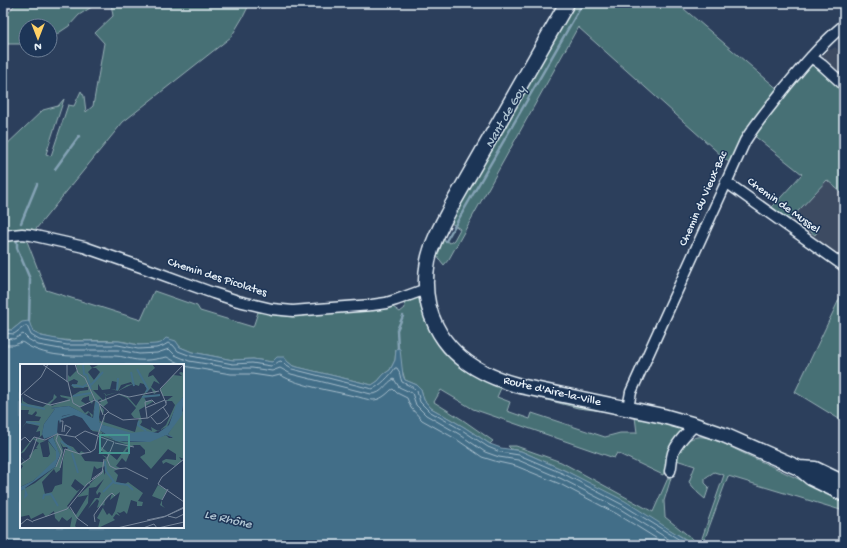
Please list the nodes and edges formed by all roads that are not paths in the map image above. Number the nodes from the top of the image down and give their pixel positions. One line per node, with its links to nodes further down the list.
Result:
1 (568, 3): 8 (main road, Route d'Aire-la-Ville)
2 (844, 25): 3 (street, Chemin du Vieux-Bac)
3 (811, 57): 4 (street); 5 (street, Chemin du Vieux-Bac)
4 (844, 85)
5 (726, 182): 7 (street, Chemin de Mussel); 9 (street, Chemin du Vieux-Bac)
6 (3, 236): 8 (street, Chemin des Picolates)
7 (844, 266)
8 (426, 288): 9 (main road, Route d'Aire-la-Ville)
9 (628, 408): 10 (main road, Route d'Aire-la-Ville)
10 (695, 425): 11 (main road, Route d'Aire-la-Ville); 12 (street)
11 (799, 468): 13 (main road, Route d'Aire-la-Ville); 14 (main road, Route d'Aire-la-Ville)
12 (670, 471)
13 (844, 483)
14 (844, 494)

